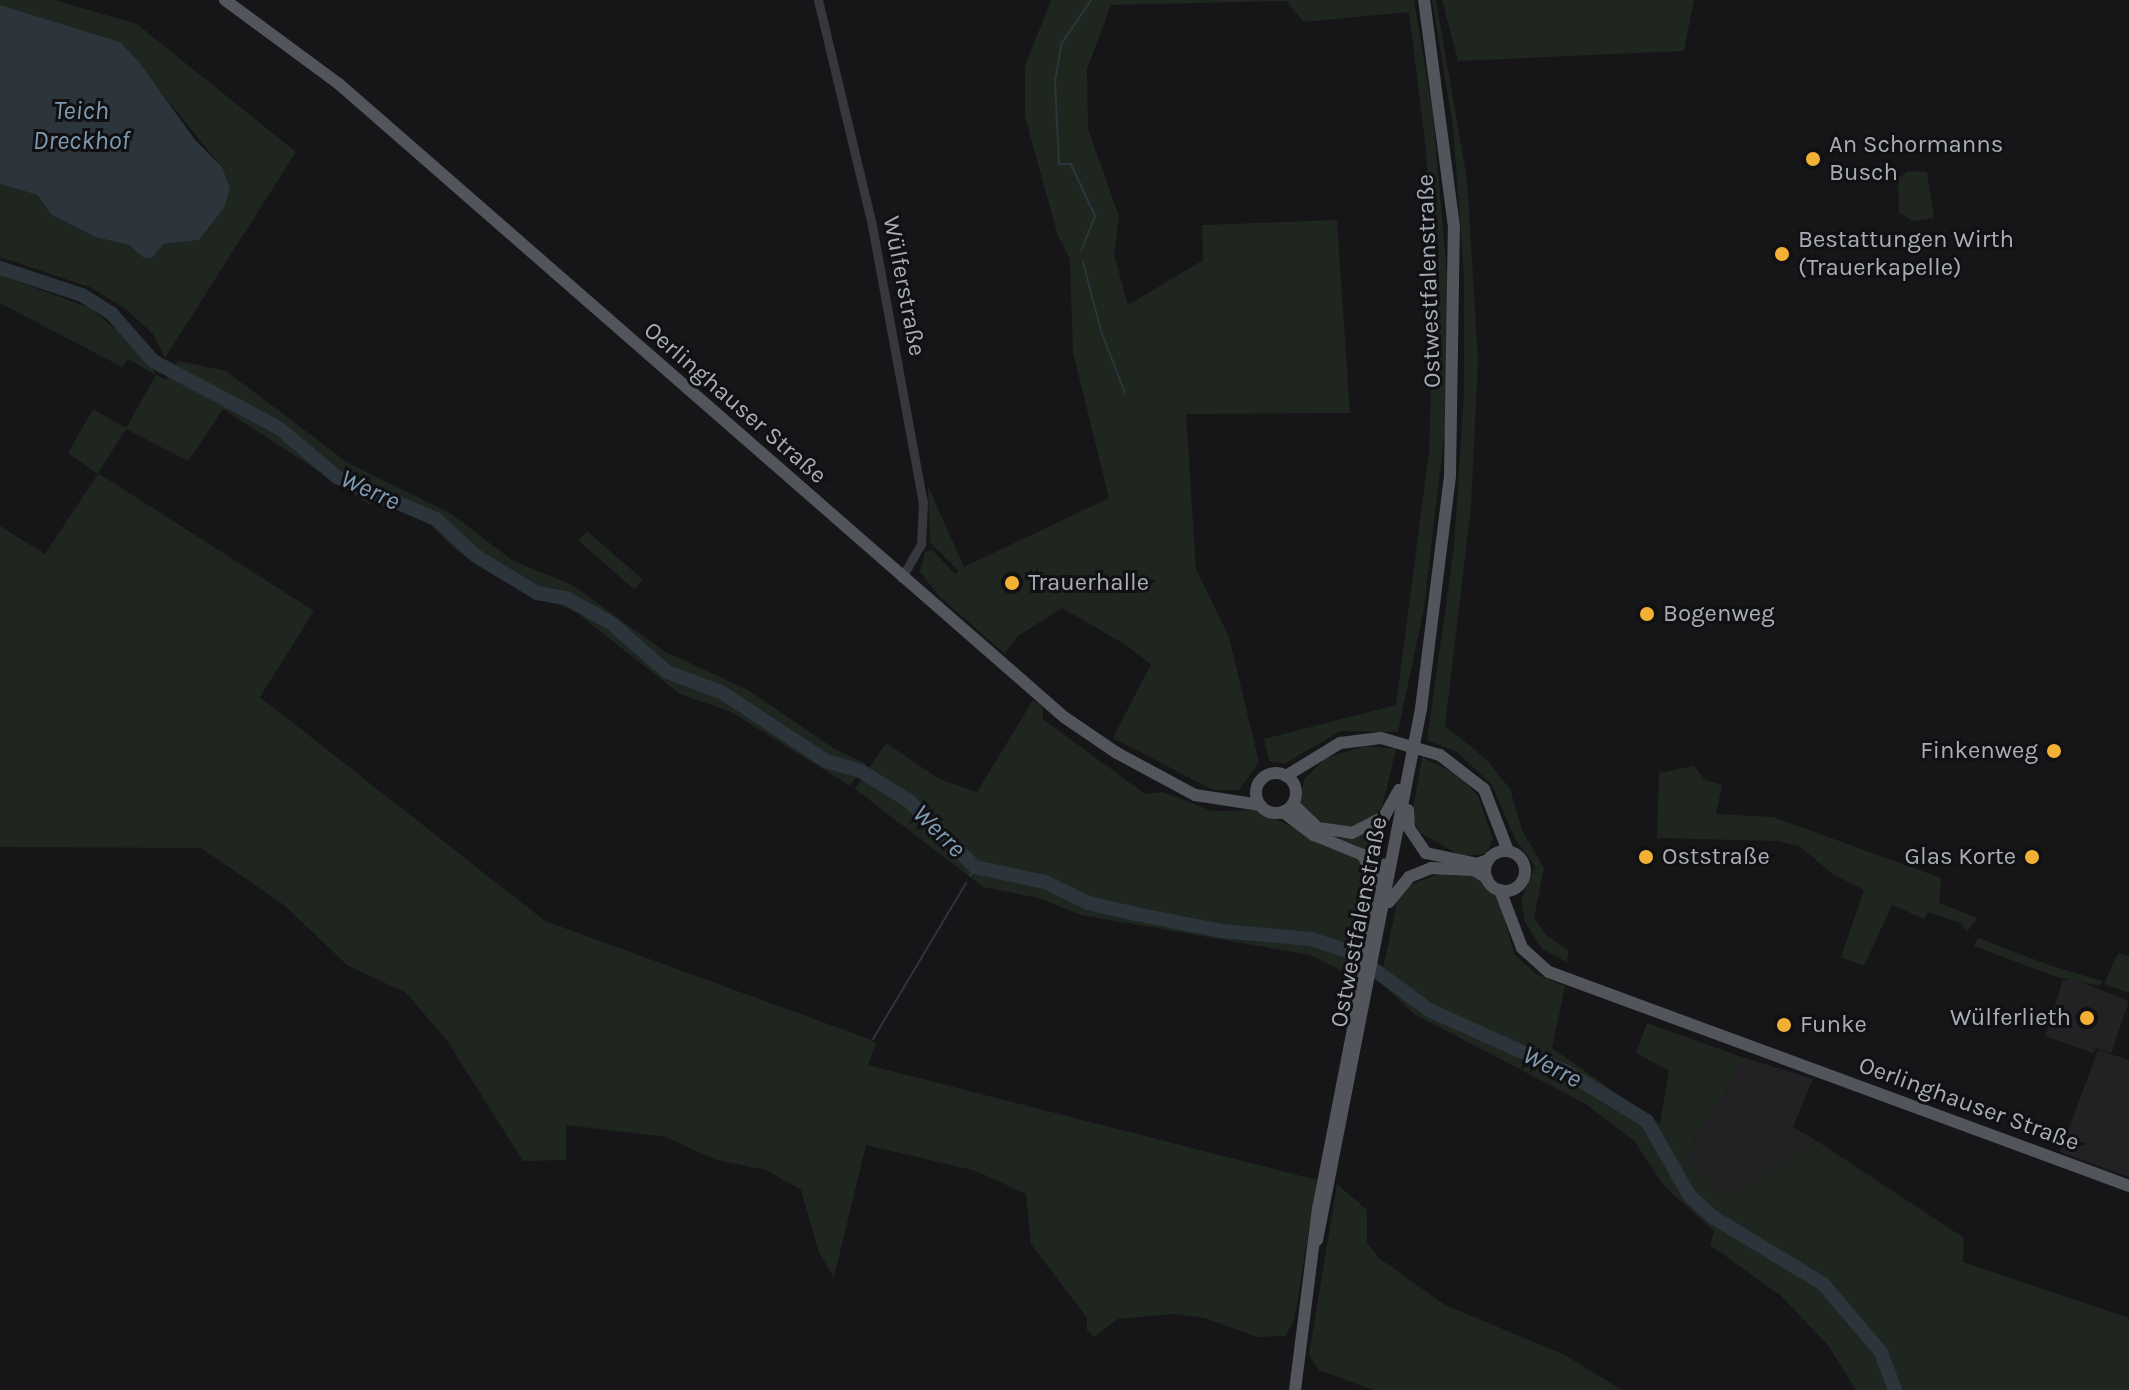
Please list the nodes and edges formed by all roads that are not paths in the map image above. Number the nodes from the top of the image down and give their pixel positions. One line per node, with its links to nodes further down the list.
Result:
1 (225, 0): 4 (main road, Oerlinghauser Straße)
2 (818, 0): 4 (street, Wülferstraße)
3 (1424, 0): 7 (main road, Ostwestfalenstraße)
4 (901, 578): 8 (main road, Oerlinghauser Straße)
5 (1290, 780): 6 (main road); 10 (main road); 11 (main road, bridge)
6 (1256, 789): 8 (main road); 9 (main road)
7 (1403, 791): 10 (main road); 11 (main road); 14 (main road, Ostwestfalenstraße)
8 (1237, 802): 9 (main road, Oerlinghauser Straße)
9 (1260, 805): 10 (main road, Oerlinghauser Straße)
10 (1288, 808): 14 (main road)
11 (1498, 855): 12 (main road); 13 (main road)
12 (1487, 878): 13 (main road); 14 (main road)
13 (1507, 889): 15 (main road, Oerlinghauser Straße)
14 (1378, 919): 16 (main road, Ostwestfalenstraße)
15 (2129, 1186)
16 (1295, 1390)

